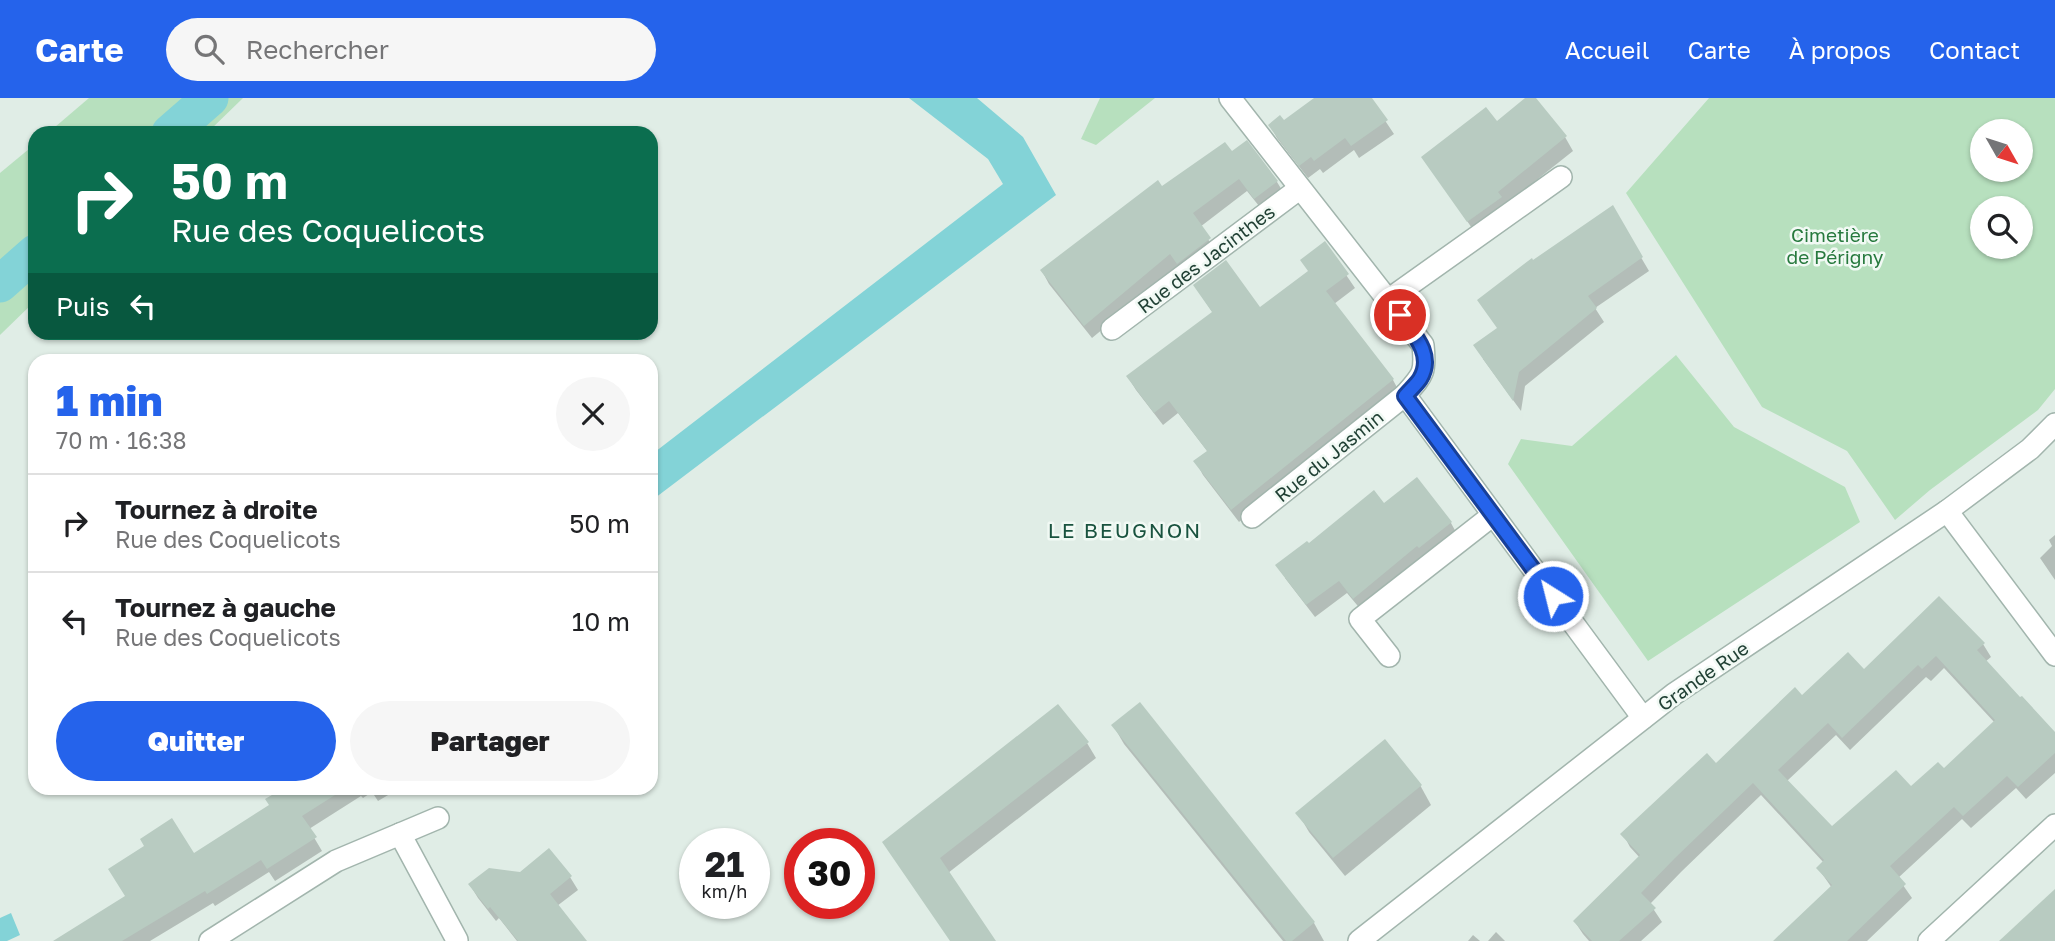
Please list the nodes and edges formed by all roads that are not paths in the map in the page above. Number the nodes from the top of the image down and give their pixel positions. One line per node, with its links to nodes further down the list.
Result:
1 (1230, 98): 3 (street, Rue du Jasmin)
2 (1561, 177): 4 (street)
3 (1299, 189): 4 (street, Rue du Jasmin); 5 (street, Rue des Jacinthes)
4 (1388, 300): 6 (street, Rue du Jasmin)
5 (1112, 329)
6 (1405, 396): 9 (street); 10 (street, Rue du Jasmin)
7 (2055, 424): 8 (street, Grande Rue)
8 (1947, 511): 11 (street); 13 (street, Grande Rue)
9 (1493, 515): 12 (street); 13 (street)
10 (1252, 517)
11 (2055, 655)
12 (1390, 656)
13 (1643, 718): 19 (street, Grande Rue)
14 (438, 818): 16 (street)
15 (2055, 825): 20 (street)
16 (400, 834): 17 (street); 18 (street)
17 (457, 940)
18 (210, 941)
19 (1359, 941)
20 (1929, 941)

